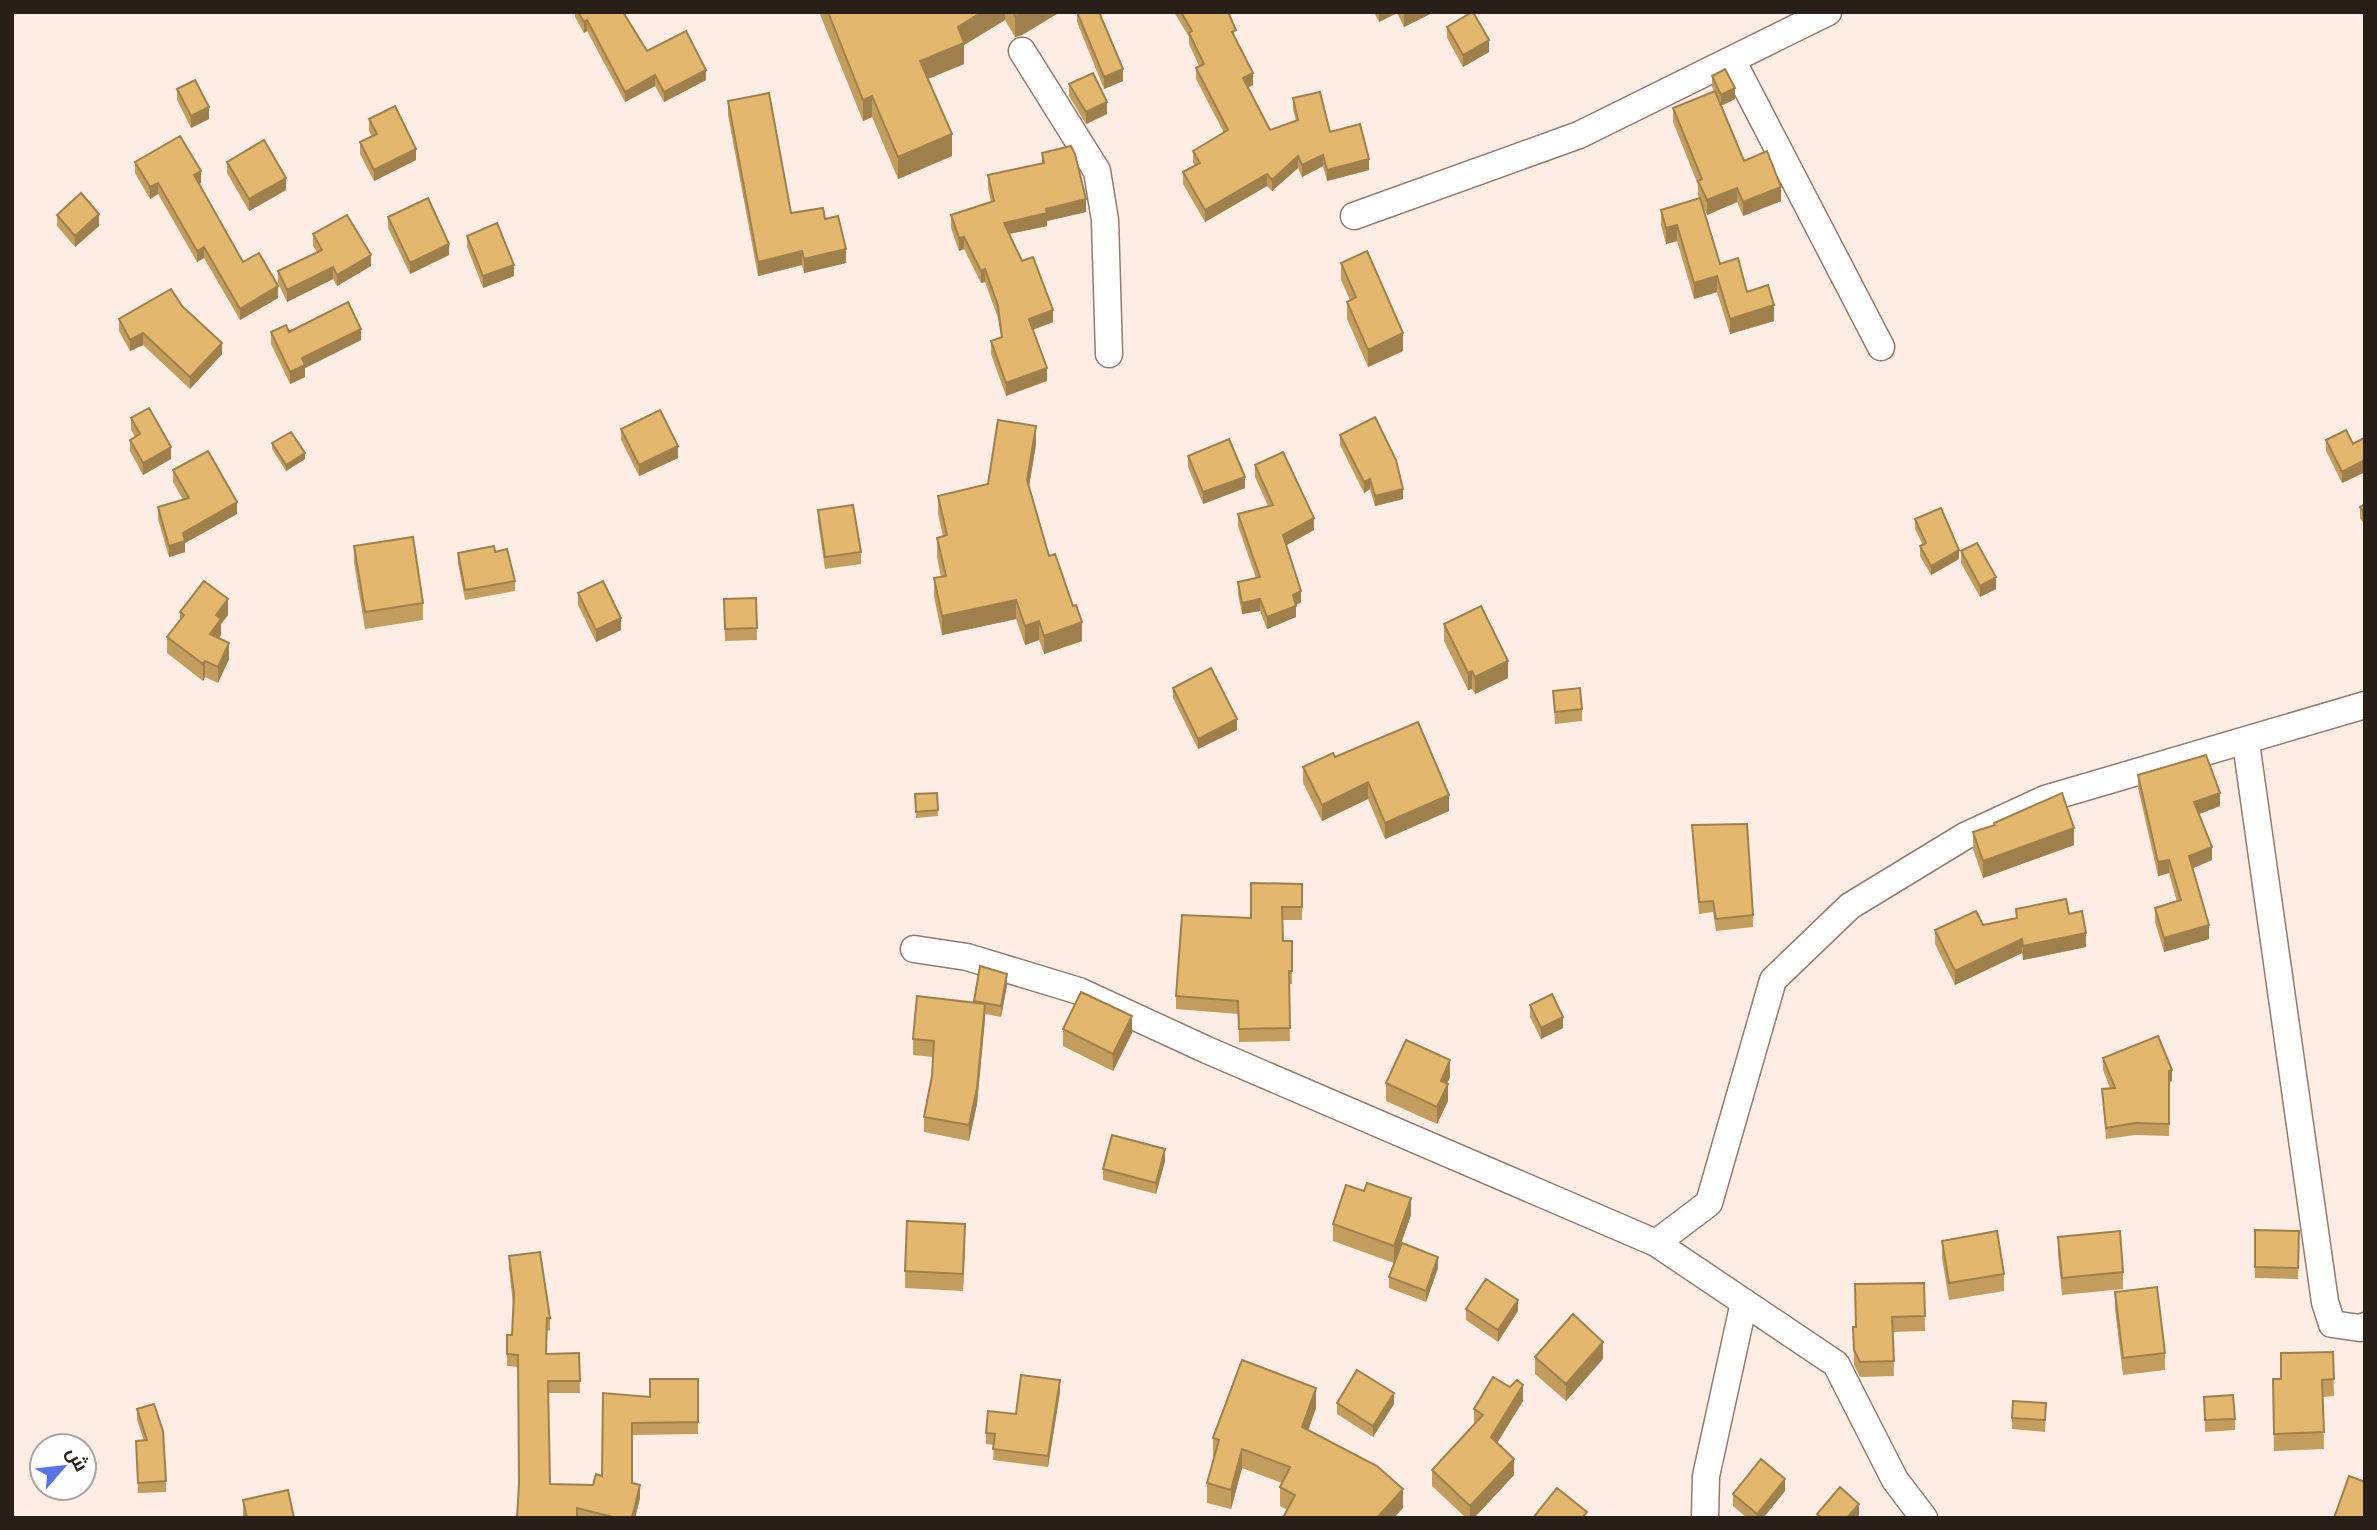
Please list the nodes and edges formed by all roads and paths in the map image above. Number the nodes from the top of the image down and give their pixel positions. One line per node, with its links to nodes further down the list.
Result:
1 (1828, 12): 3 (street)
2 (1022, 51): 6 (street)
3 (1732, 60): 4 (street); 5 (street)
4 (1354, 216)
5 (1881, 346)
6 (1109, 354)
7 (2365, 705): 8 (street)
8 (2246, 743): 10 (street); 12 (street)
9 (914, 948): 10 (street)
10 (1656, 1243): 11 (street)
11 (1744, 1302): 13 (street); 14 (street)
12 (2365, 1326)
13 (1705, 1518)
14 (1924, 1518)

